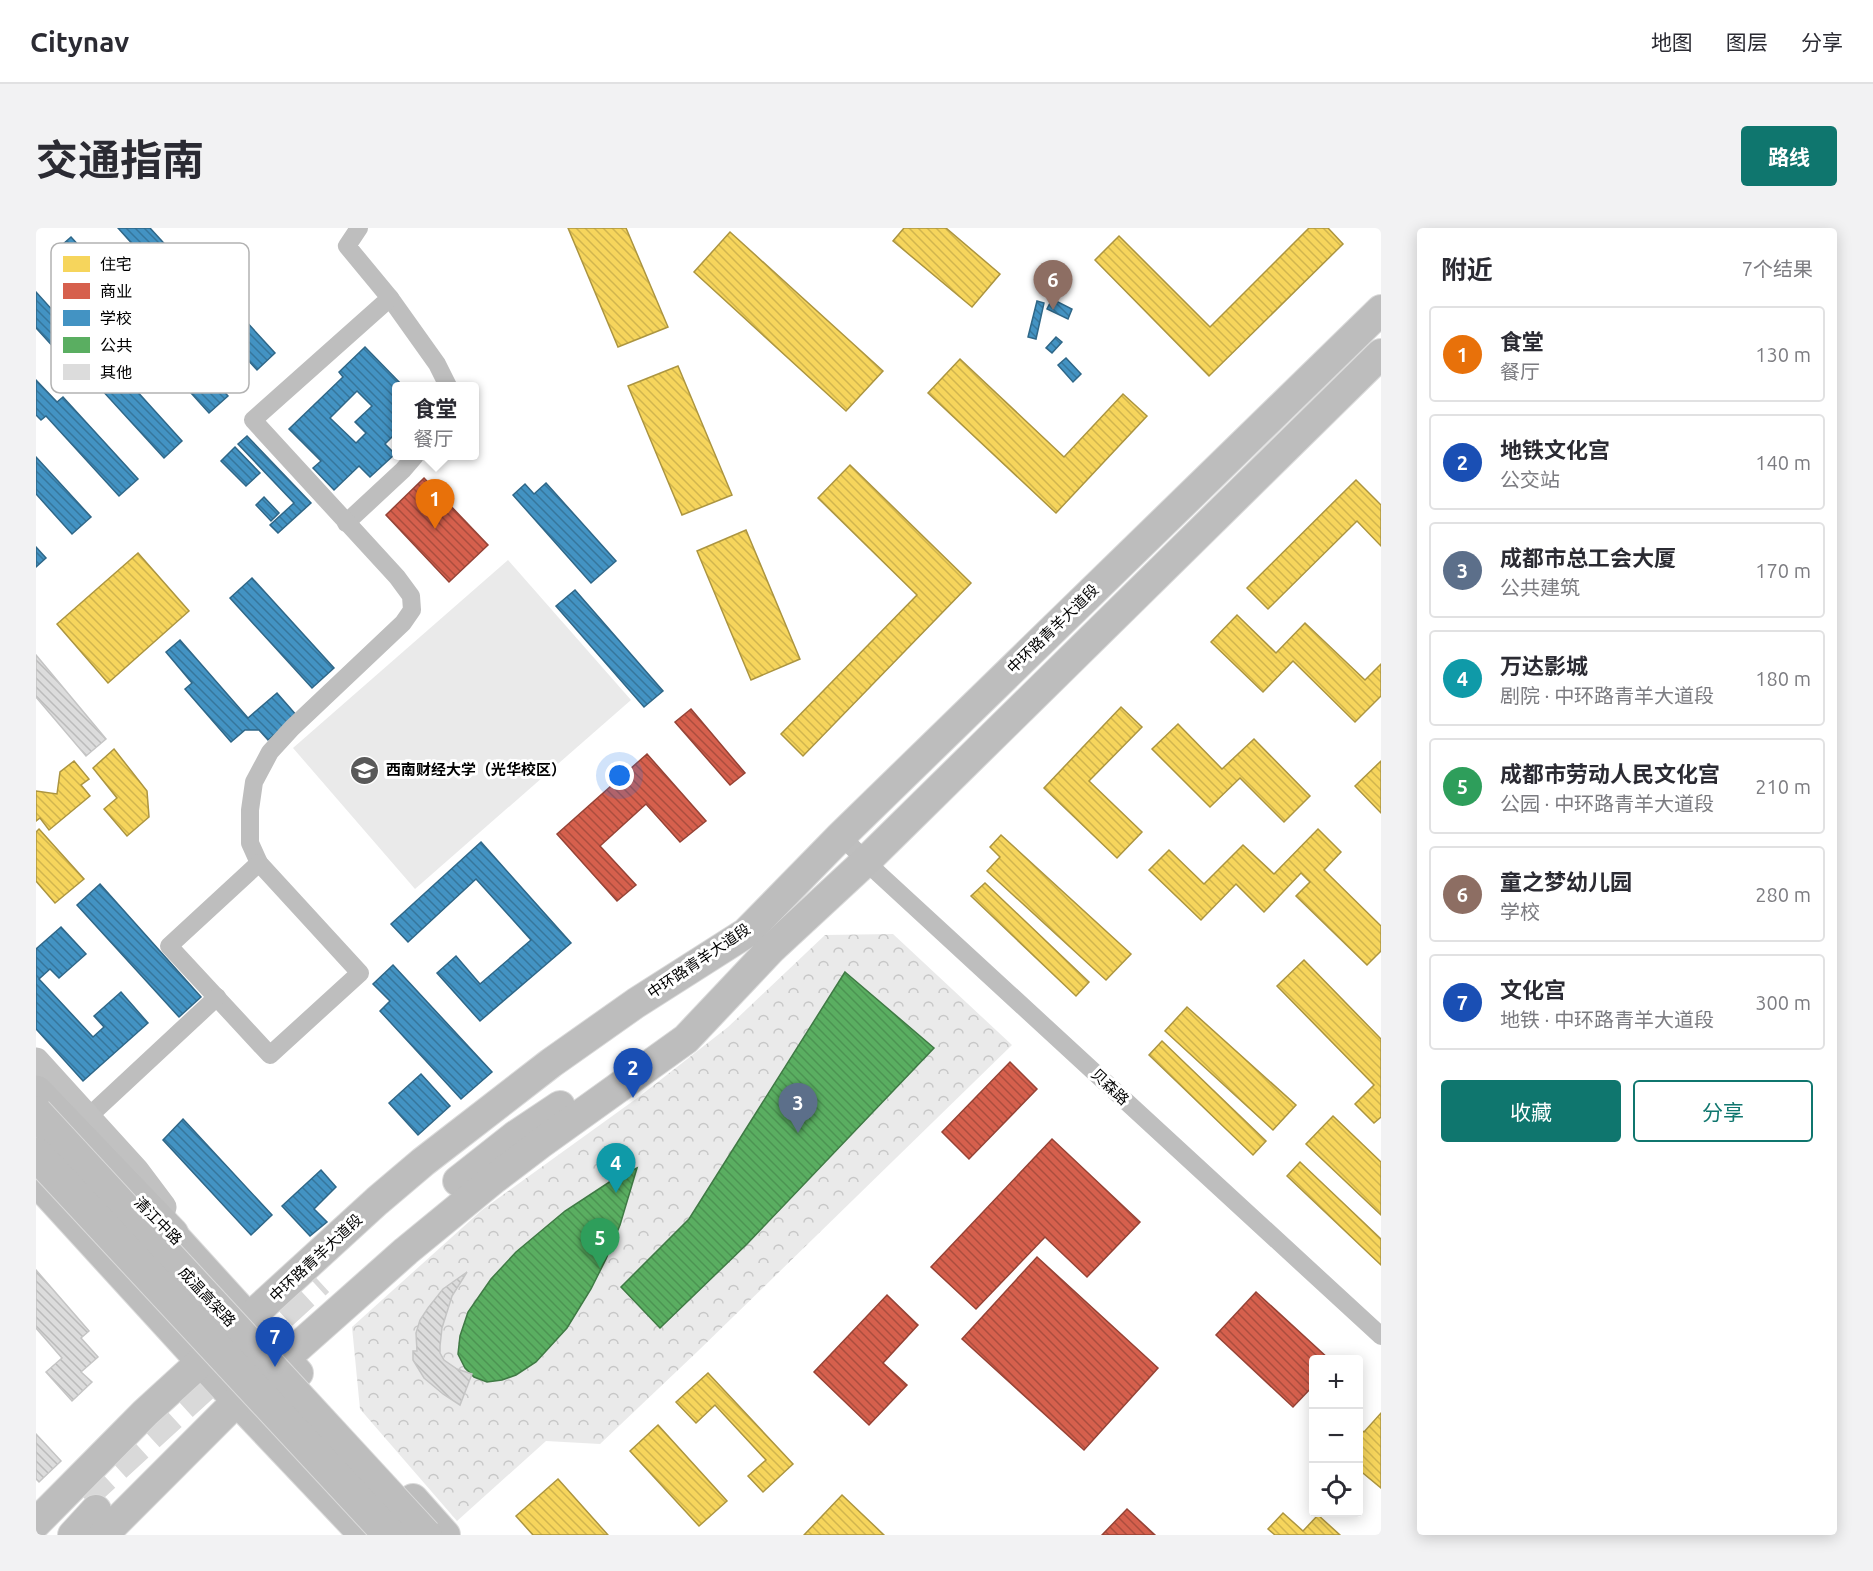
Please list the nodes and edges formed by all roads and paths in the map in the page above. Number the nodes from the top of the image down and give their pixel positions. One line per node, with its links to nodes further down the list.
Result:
1 (359, 228): 2 (street)
2 (390, 298): 5 (street); 7 (street)
3 (1381, 310): 8 (main road, 中环路青羊大道段)
4 (1381, 354): 9 (main road, 中环路青羊大道段)
5 (446, 382)
6 (412, 460): 7 (street)
7 (346, 523): 10 (street)
8 (841, 836): 9 (street, 贝森路); 11 (main road, 中环路青羊大道段)
9 (866, 861): 12 (main road, 中环路青羊大道段); 24 (street, 贝森路)
10 (259, 863): 13 (street); 13 (street)
11 (746, 933): 12 (main road); 23 (main road, 中环路青羊大道段)
12 (771, 949): 25 (main road, 中环路青羊大道段)
13 (217, 997): 18 (street)
14 (36, 1061): 18 (street)
15 (36, 1092): 21 (highway)
16 (36, 1097): 21 (main road, 清江中路)
17 (36, 1113): 34 (highway, 成温高架路, bridge)
18 (87, 1118): 22 (street)
19 (36, 1154): 33 (highway, 成温高架路, bridge)
20 (36, 1181): 26 (main road)
21 (172, 1234): 22 (main road, 清江中路)
22 (227, 1295): 23 (main road, 清江中路)
23 (250, 1319): 25 (main road, 清江中路); 26 (main road, 中环路青羊大道段)
24 (1381, 1336)
25 (285, 1359): 27 (main road, 中环路青羊大道段); 35 (main road, 清江中路)
26 (202, 1362): 27 (main road); 29 (main road, 中环路青羊大道段)
27 (237, 1401): 28 (main road, 中环路青羊大道段); 32 (main road)
28 (94, 1514): 30 (main road); 31 (main road)
29 (36, 1522)
30 (45, 1535)
31 (73, 1535)
32 (364, 1535)
33 (390, 1535)
34 (425, 1535)
35 (445, 1535)

